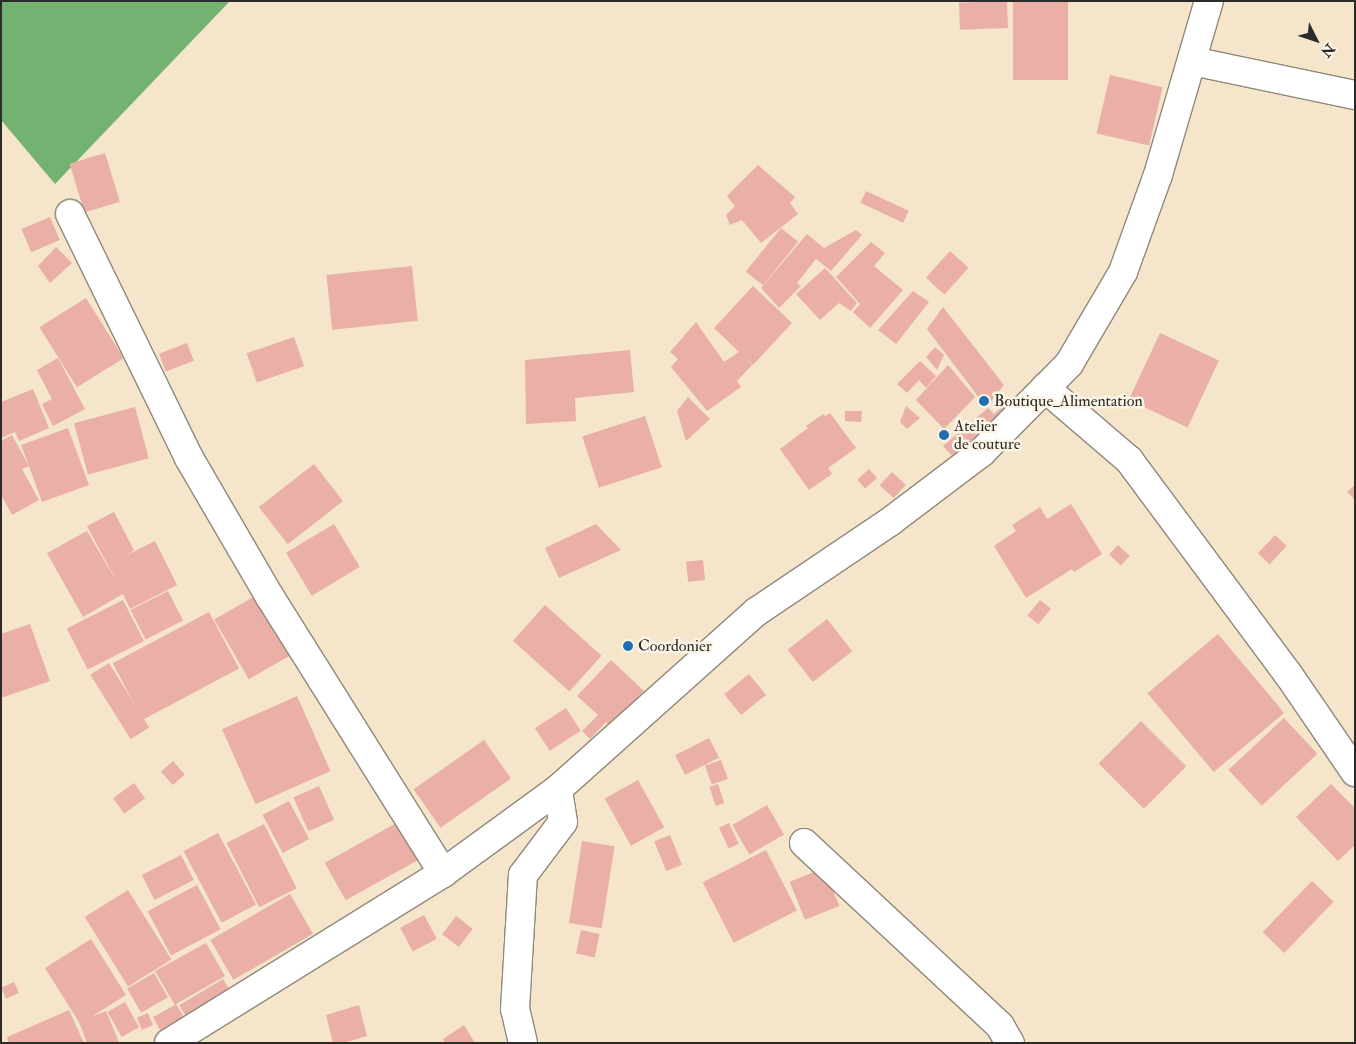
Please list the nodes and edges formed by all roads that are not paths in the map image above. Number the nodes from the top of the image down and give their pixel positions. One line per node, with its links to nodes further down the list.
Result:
1 (1209, 1): 2 (street)
2 (1192, 61): 3 (street); 5 (street)
3 (1355, 95)
4 (70, 214): 9 (street)
5 (1044, 388): 6 (street); 7 (street)
6 (1355, 772)
7 (558, 789): 9 (street); 11 (street)
8 (804, 843): 12 (street)
9 (443, 874): 10 (street)
10 (169, 1043)
11 (523, 1043)
12 (1010, 1043)

